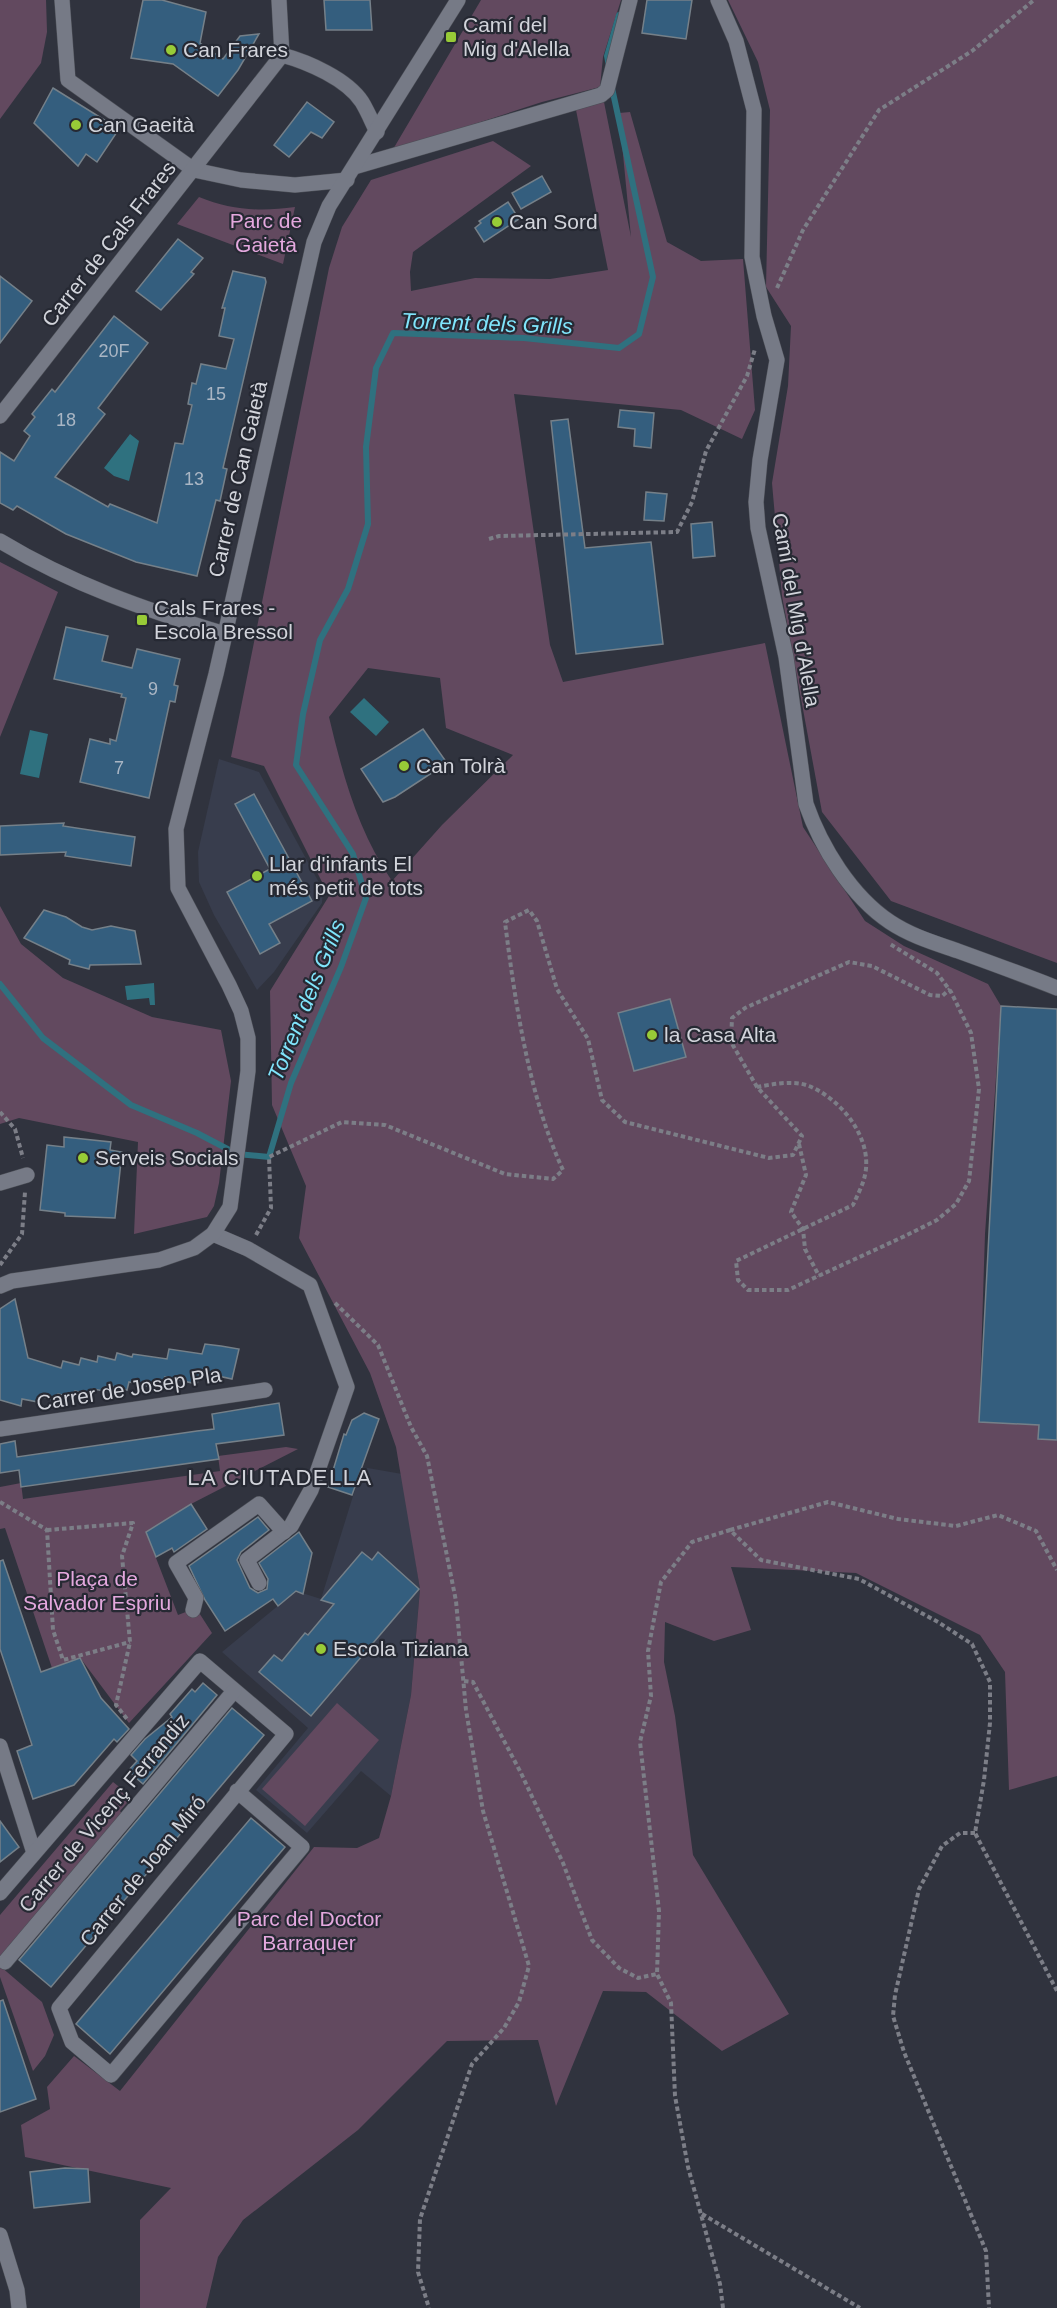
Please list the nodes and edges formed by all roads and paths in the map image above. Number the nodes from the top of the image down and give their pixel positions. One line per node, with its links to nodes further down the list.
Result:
1 (62, 0): 9 (street)
2 (279, 0): 7 (street)
3 (458, 0): 8 (street, Carrer de Can Gaietà)
4 (630, 0): 10 (street)
5 (718, 0): 11 (street, Camí del Mig d'Alella)
6 (1034, 0): 11 (path)
7 (282, 55): 8 (street); 9 (street, Carrer de Cals Frares)
8 (377, 132): 10 (street, Carrer de Can Gaietà)
9 (194, 170): 10 (street); 13 (street, Carrer de Cals Frares)
10 (350, 174): 16 (street, Carrer de Can Gaietà)
11 (764, 316): 17 (street, Camí del Mig d'Alella)
12 (756, 346): 14 (path)
13 (0, 416)
14 (489, 539)
15 (0, 541): 16 (street)
16 (225, 634): 26 (street, Carrer de Can Gaietà)
17 (890, 922): 18 (street, Camí del Mig d'Alella); 19 (path)
18 (1057, 988)
19 (950, 989): 20 (path); 29 (path)
20 (757, 1087): 22 (path); 25 (path)
21 (0, 1112): 23 (path)
22 (799, 1142): 25 (path); 27 (path)
23 (27, 1175): 24 (street); 28 (path)
24 (0, 1183)
25 (803, 1229): 29 (path); 29 (path)
26 (213, 1234): 27 (street); 30 (street)
27 (248, 1249): 37 (street)
28 (0, 1265)
29 (819, 1276)
30 (0, 1286)
31 (334, 1302): 42 (path)
32 (265, 1390): 33 (street, Carrer de Josep Pla)
33 (0, 1429)
34 (0, 1502): 35 (path)
35 (47, 1530): 41 (path); 41 (path)
36 (730, 1530): 38 (path); 47 (path); 51 (path)
37 (284, 1532): 39 (street); 40 (street)
38 (1057, 1570)
39 (259, 1583)
40 (193, 1610)
41 (130, 1642): 44 (path)
42 (464, 1681): 51 (path); 56 (path)
43 (234, 1691): 44 (street); 46 (street, Carrer de Joan Miró); 50 (street, Carrer de Vicenç Ferrandiz)
44 (138, 1732): 48 (street)
45 (0, 1746): 48 (street)
46 (237, 1791): 46 (street, Carrer de Joan Miró)
47 (975, 1833): 52 (path); 59 (path)
48 (34, 1853): 49 (street)
49 (0, 1893)
50 (5, 1962)
51 (657, 1974): 53 (path)
52 (1057, 1991)
53 (701, 2213): 57 (path); 58 (path)
54 (0, 2235): 55 (street)
55 (19, 2308)
56 (429, 2308)
57 (723, 2308)
58 (860, 2308)
59 (989, 2308)

